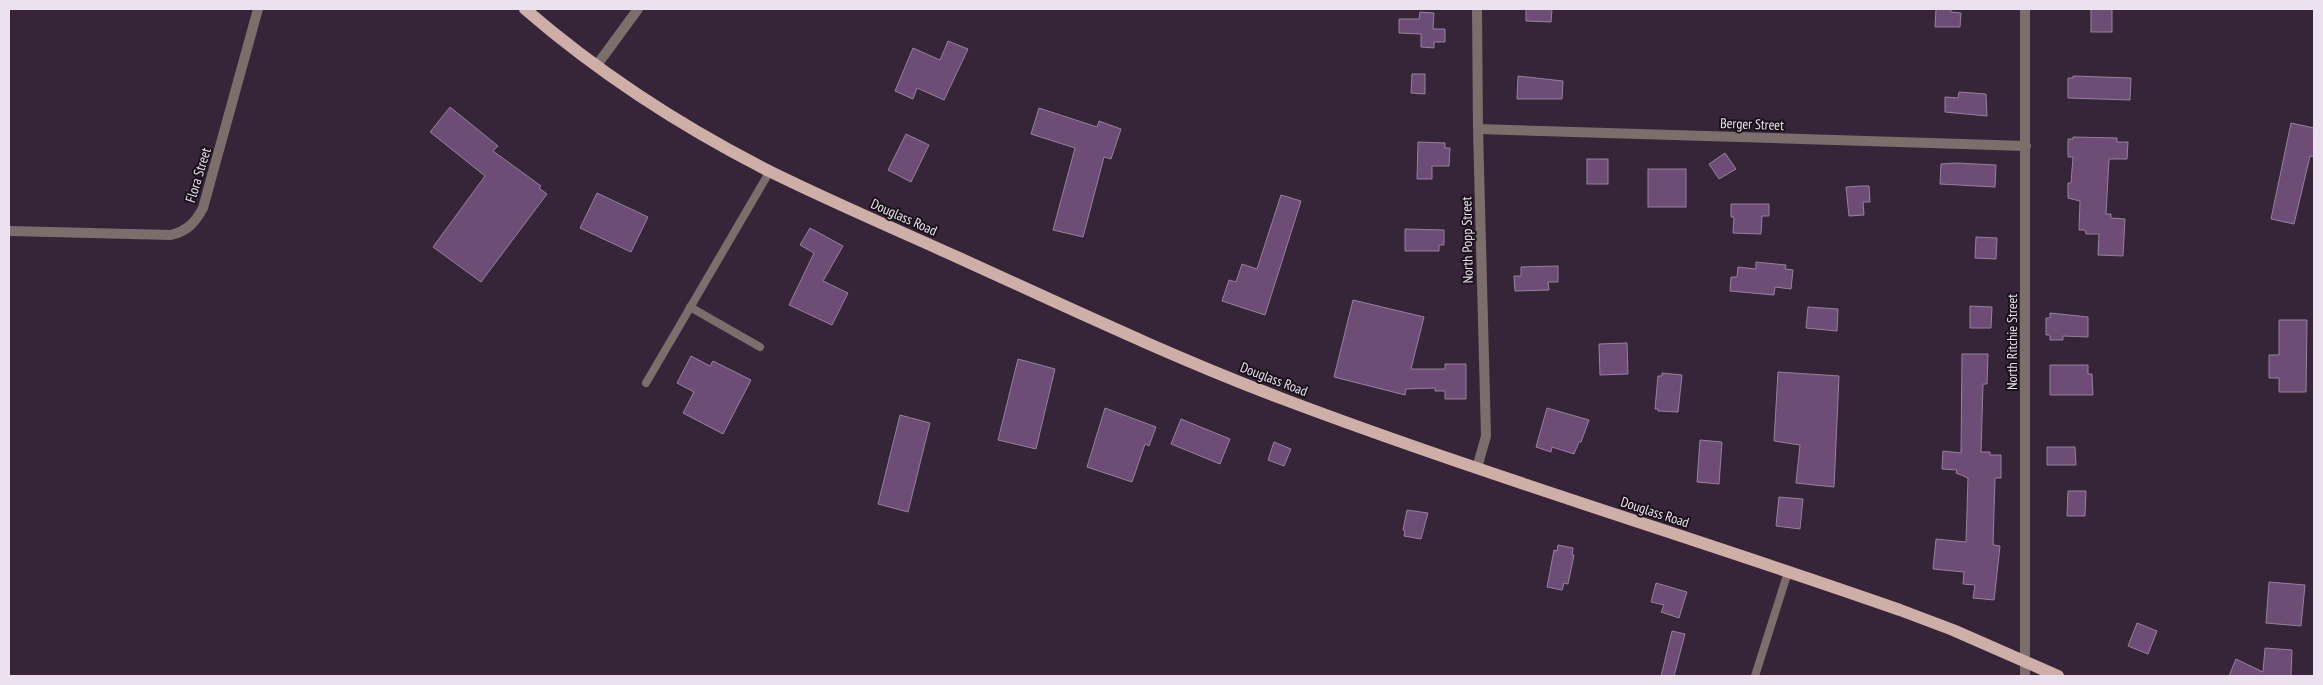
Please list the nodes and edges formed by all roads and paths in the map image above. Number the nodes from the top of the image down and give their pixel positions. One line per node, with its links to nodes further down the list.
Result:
1 (258, 9): 10 (street, Flora Street)
2 (525, 9): 6 (main road, Douglass Road)
3 (638, 9): 6 (street)
4 (1477, 9): 7 (street, North Popp Street)
5 (2025, 9): 8 (street, North Ritchie Street)
6 (597, 65): 9 (main road, Douglass Road)
7 (1478, 129): 8 (street, Berger Street); 14 (street, North Popp Street)
8 (2026, 146): 16 (street, North Ritchie Street)
9 (770, 171): 11 (lane); 14 (main road, Douglass Road)
10 (9, 231)
11 (690, 308): 12 (lane); 13 (lane)
12 (760, 347)
13 (646, 382)
14 (1477, 468): 15 (main road, Douglass Road)
15 (1788, 572): 16 (main road, Douglass Road); 17 (lane)
16 (2025, 660): 18 (street, North Ritchie Street); 19 (main road, Douglass Road)
17 (1755, 676)
18 (2025, 676)
19 (2058, 676)

